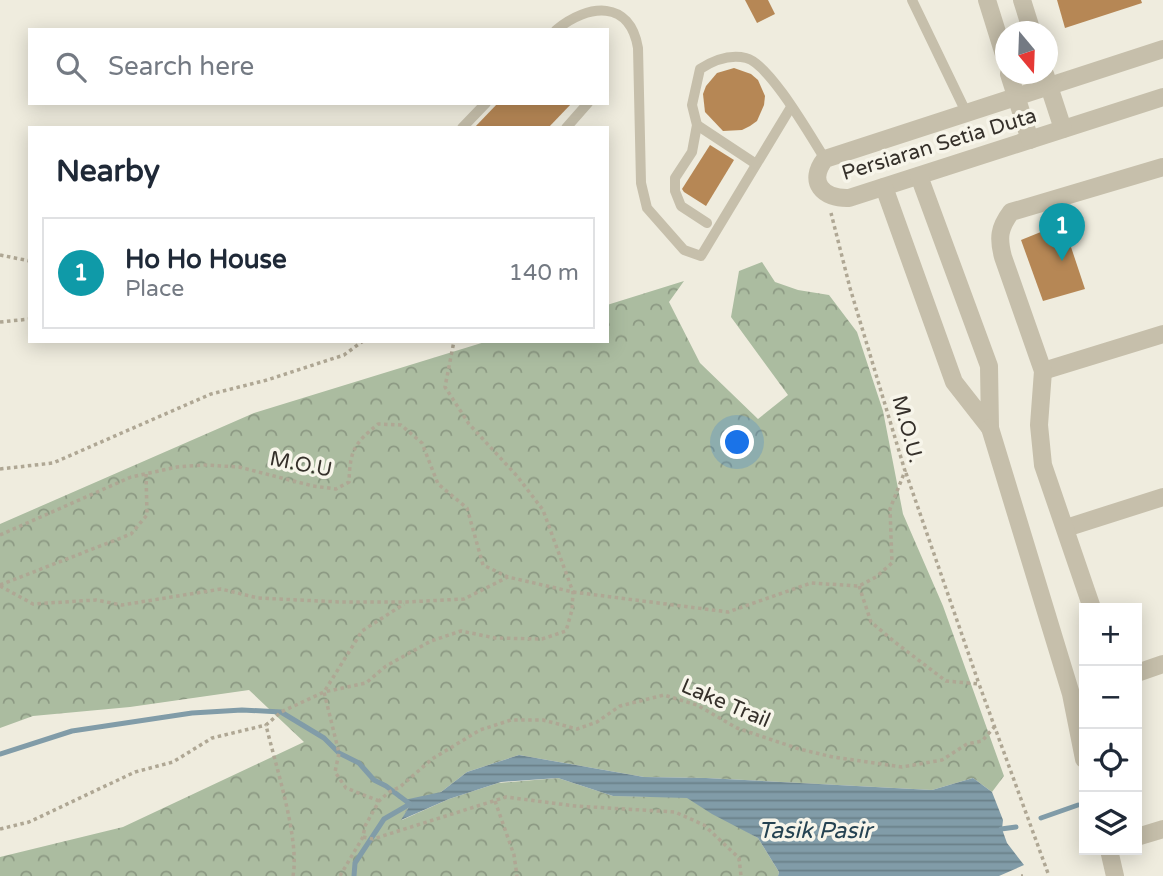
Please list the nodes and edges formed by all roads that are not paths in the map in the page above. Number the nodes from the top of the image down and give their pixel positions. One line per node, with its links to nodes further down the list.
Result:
1 (912, 0): 17 (lane)
2 (987, 0): 5 (street)
3 (1022, 0): 4 (street)
4 (1029, 21)
5 (995, 26)
6 (559, 28): 24 (lane)
7 (1163, 49): 8 (street, Persiaran Setia Duta)
8 (1058, 77)
9 (1012, 84): 12 (street)
10 (1039, 84): 12 (street, Persiaran Setia Duta)
11 (1048, 84): 21 (street)
12 (1016, 96): 17 (street, Persiaran Setia Duta); 22 (street)
13 (1163, 97): 21 (street, Persiaran Setia Duta)
14 (484, 105): 19 (lane)
15 (586, 105): 20 (lane)
16 (791, 107): 18 (lane); 23 (lane); 24 (lane)
17 (966, 112): 23 (street, Persiaran Setia Duta)
18 (697, 125): 24 (lane); 28 (lane)
19 (464, 126)
20 (568, 126)
21 (1063, 129): 22 (street, Persiaran Setia Duta)
22 (1030, 140): 26 (street, Persiaran Setia Duta)
23 (825, 159): 27 (street, Persiaran Setia Duta)
24 (757, 164)
25 (1163, 167): 30 (street)
26 (919, 176): 27 (street, Persiaran Setia Duta); 31 (street)
27 (884, 187): 31 (street)
28 (706, 223)
29 (1163, 334): 30 (street)
30 (1043, 371): 33 (street)
31 (989, 428): 37 (street)
32 (1163, 497): 33 (street)
33 (1066, 528): 34 (street)
34 (1090, 603)
35 (1163, 664): 36 (street)
36 (1142, 671)
37 (1078, 692): 38 (street)
38 (1081, 729)
39 (1163, 829): 40 (street)
40 (1142, 835)
41 (1110, 855): 42 (street)
42 (1115, 876)

